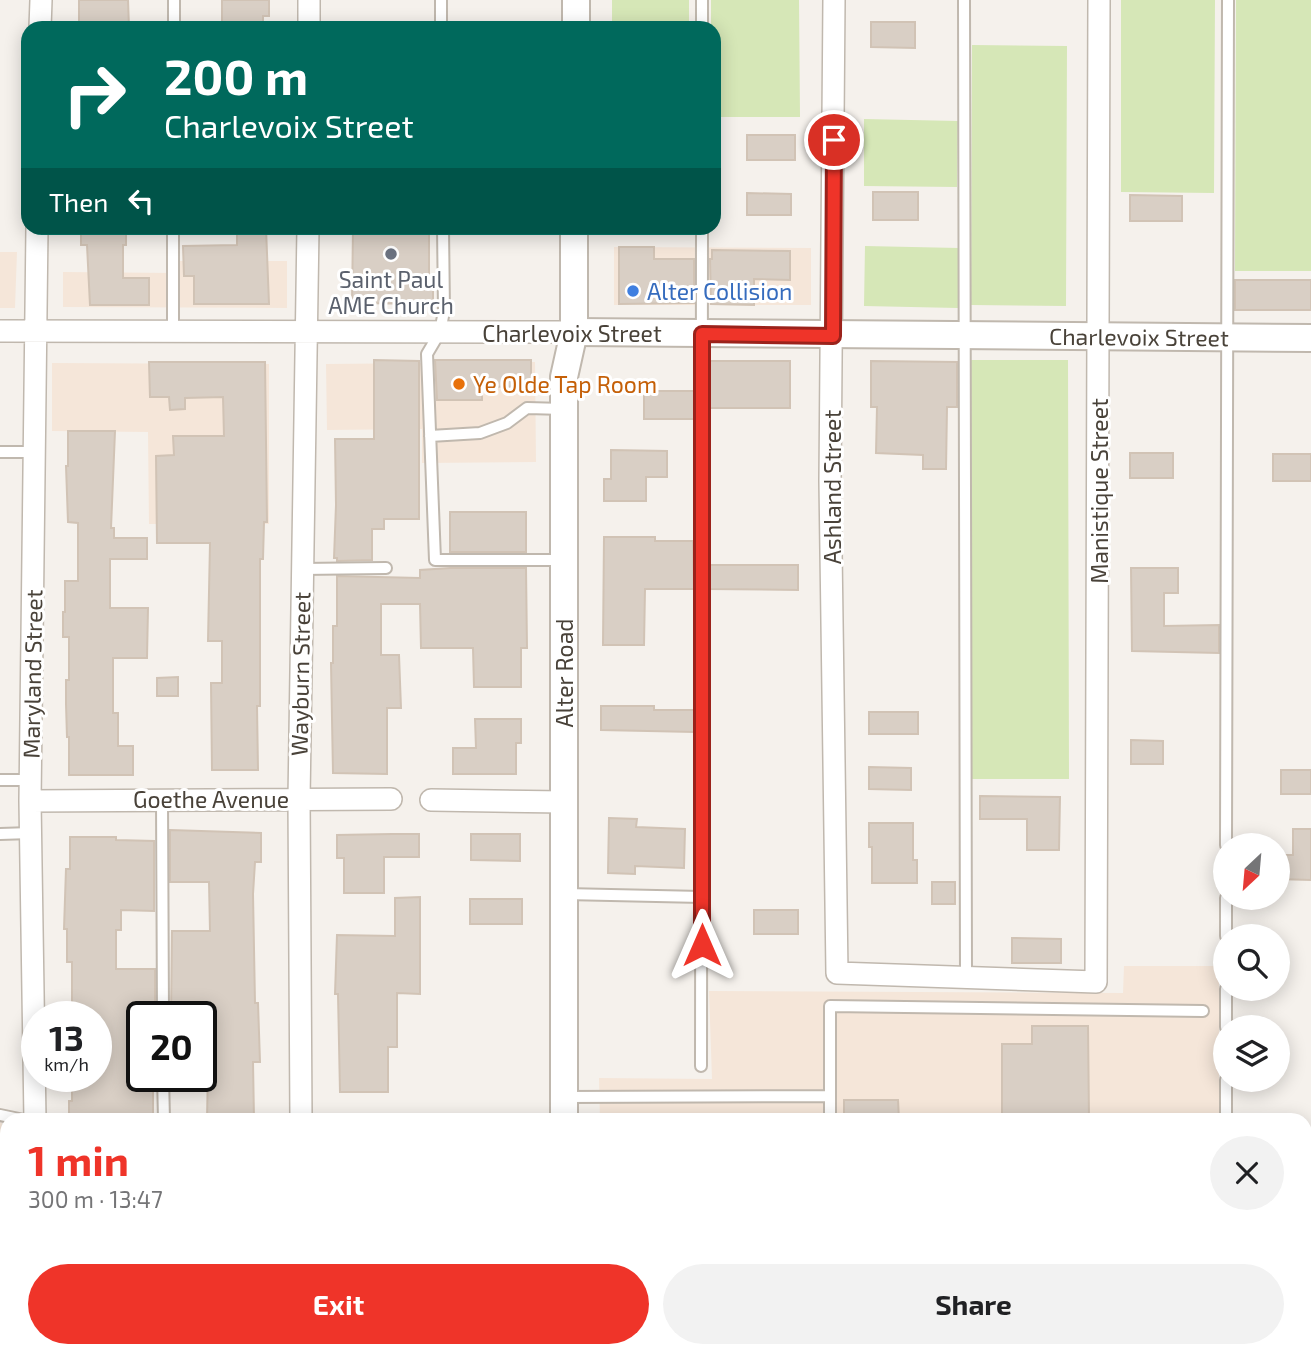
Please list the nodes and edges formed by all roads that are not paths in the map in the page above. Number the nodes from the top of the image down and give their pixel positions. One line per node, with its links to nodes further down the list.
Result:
1 (41, 0): 11 (street)
2 (174, 0): 12 (lane)
3 (309, 0): 13 (street)
4 (441, 0): 14 (lane)
5 (576, 0): 15 (street)
6 (702, 0): 16 (lane)
7 (834, 0): 32 (street, Ashland Street)
8 (964, 0): 30 (lane)
9 (1099, 0): 31 (street, Manistique Street)
10 (1228, 0): 33 (lane)
11 (40, 21)
12 (174, 21)
13 (309, 21)
14 (441, 21)
15 (576, 21)
16 (702, 21)
17 (37, 235): 24 (street, Maryland Street)
18 (173, 235): 25 (lane)
19 (308, 235): 26 (street, Wayburn Street)
20 (443, 235): 27 (lane)
21 (575, 235): 28 (street, Alter Road)
22 (702, 235): 29 (lane)
23 (0, 331): 24 (street, Charlevoix Street)
24 (35, 331): 25 (street, Charlevoix Street); 38 (street, Maryland Street)
25 (173, 331): 26 (street, Charlevoix Street)
26 (304, 332): 27 (street, Charlevoix Street); 41 (street, Wayburn Street)
27 (440, 332): 28 (street, Charlevoix Street); 36 (lane)
28 (574, 332): 29 (street, Charlevoix Street); 35 (street, Alter Road)
29 (702, 334): 32 (street, Charlevoix Street); 54 (lane)
30 (966, 335): 31 (street, Charlevoix Street); 32 (street, Charlevoix Street); 55 (lane)
31 (1099, 335): 33 (street, Charlevoix Street); 55 (street, Manistique Street)
32 (833, 336): 55 (street, Ashland Street)
33 (1227, 337): 34 (street, Charlevoix Street); 51 (lane)
34 (1311, 338)
35 (564, 409): 36 (lane); 39 (street, Alter Road)
36 (430, 436): 39 (lane)
37 (0, 452): 38 (lane)
38 (34, 452): 42 (street, Maryland Street)
39 (564, 560): 49 (street, Alter Road)
40 (386, 568): 41 (lane)
41 (302, 569): 44 (street, Wayburn Street)
42 (31, 779): 43 (lane); 48 (street, Maryland Street)
43 (0, 780)
44 (299, 799): 45 (street, Goethe Avenue); 46 (street, Goethe Avenue); 65 (street, Wayburn Street)
45 (391, 799)
46 (162, 800): 48 (street, Goethe Avenue); 56 (lane)
47 (431, 800): 49 (street)
48 (30, 801): 50 (street, Maryland Street)
49 (564, 802): 53 (street, Alter Road)
50 (31, 833): 52 (lane); 63 (street, Maryland Street)
51 (1226, 833)
52 (0, 834)
53 (564, 894): 54 (lane); 62 (street, Alter Road)
54 (702, 897): 58 (lane)
55 (966, 978)
56 (163, 1001)
57 (1203, 1011): 61 (lane)
58 (701, 1066)
59 (163, 1092): 64 (lane)
60 (1226, 1092): 67 (lane)
61 (830, 1096): 62 (lane); 66 (lane)
62 (564, 1109)
63 (35, 1113)
64 (164, 1113)
65 (301, 1113)
66 (830, 1113)
67 (1226, 1113)

